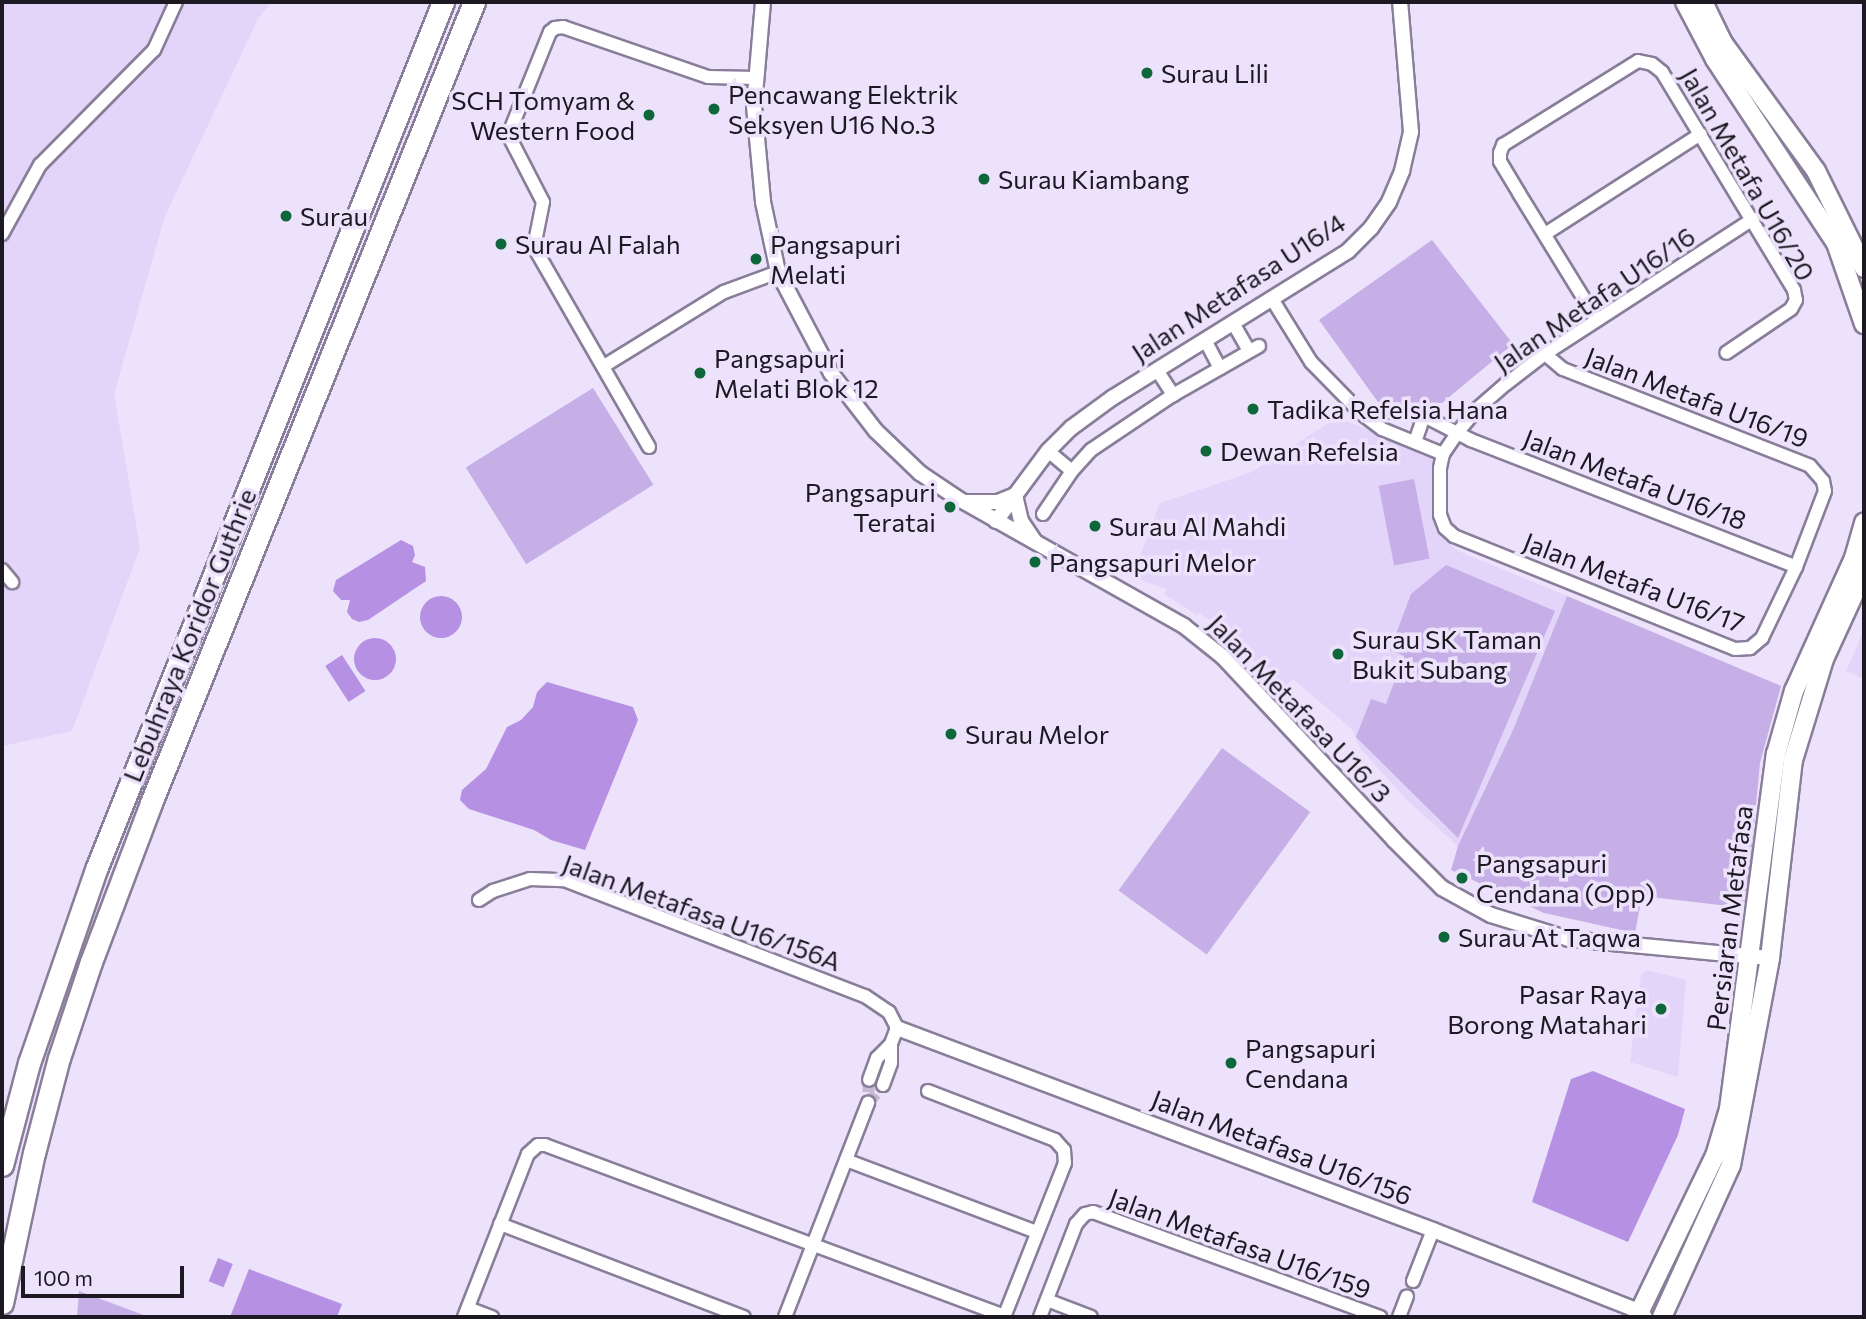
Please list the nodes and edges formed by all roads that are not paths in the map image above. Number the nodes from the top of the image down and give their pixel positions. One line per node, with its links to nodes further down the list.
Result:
1 (176, 2): 11 (street)
2 (443, 2): 55 (highway, Lebuhraya Koridor Guthrie)
3 (474, 2): 63 (highway, Lebuhraya Koridor Guthrie)
4 (763, 2): 8 (street, Jalan Metafasa U16/3)
5 (1400, 2): 15 (street, Jalan Metafasa U16/4)
6 (1685, 2): 16 (main road)
7 (1703, 2): 13 (main road)
8 (756, 78): 14 (street, Jalan Metafasa U16/3); 22 (street)
9 (1701, 134): 10 (street, Jalan Metafa U16/20); 12 (street); 12 (street, Jalan Metafa U16/20)
10 (1754, 219): 17 (street, Jalan Metafa U16/16); 20 (street, Jalan Metafa U16/20)
11 (2, 234)
12 (1545, 234): 17 (street, Jalan Metafa U16/20)
13 (1864, 268)
14 (778, 272): 22 (street); 35 (street, Jalan Metafasa U16/3)
15 (1272, 299): 18 (street, Jalan Metafasa U16/4); 26 (street)
16 (1863, 317)
17 (1597, 320): 21 (street, Jalan Metafa U16/16)
18 (1233, 323): 19 (street, Jalan Metafasa U16/4); 23 (street)
19 (1205, 340): 23 (street); 24 (street, Jalan Metafasa U16/4)
20 (1726, 353)
21 (1545, 354): 28 (street, Jalan Metafa U16/16); 41 (street, Jalan Metafa U16/19)
22 (604, 366): 30 (street)
23 (1220, 368): 25 (street)
24 (1157, 370): 25 (street); 31 (street, Jalan Metafasa U16/4)
25 (1173, 396): 33 (street)
26 (1362, 414): 27 (street, Jalan Metafa U16/18); 29 (street)
27 (1424, 416): 28 (street, Jalan Metafa U16/18); 29 (street)
28 (1457, 433): 32 (street, Jalan Metafa U16/16); 41 (street, Jalan Metafa U16/18)
29 (1415, 442): 32 (street)
30 (649, 447)
31 (1048, 451): 33 (street); 34 (street, Jalan Metafasa U16/4)
32 (1443, 454): 39 (street, Jalan Metafa U16/16)
33 (1072, 471): 36 (street)
34 (1015, 495): 35 (street); 37 (street, Jalan Metafasa U16/4); 40 (street)
35 (962, 501): 37 (street, Jalan Metafasa U16/3)
36 (1043, 514)
37 (996, 521): 40 (street, Jalan Metafasa U16/3)
38 (1864, 522): 46 (main road, Persiaran Metafasa)
39 (1454, 536): 41 (street, Jalan Metafa U16/17)
40 (1036, 543): 46 (street, Jalan Metafasa U16/3)
41 (1796, 567)
42 (2, 570): 44 (street)
43 (1864, 572): 47 (main road, Persiaran Metafasa)
44 (12, 582)
45 (479, 900): 48 (street, Jalan Metafasa U16/156A)
46 (1748, 956): 47 (street, Jalan Metafasa U16/3); 66 (main road, Persiaran Metafasa)
47 (1770, 958): 64 (main road, Persiaran Metafasa)
48 (897, 1028): 49 (street); 57 (street, Jalan Metafasa U16/156)
49 (891, 1044): 50 (street); 51 (street)
50 (869, 1080)
51 (883, 1085)
52 (928, 1091): 58 (street)
53 (868, 1103): 54 (street)
54 (846, 1160): 58 (street); 59 (street)
55 (2, 1165)
56 (500, 1224): 59 (street); 65 (street); 68 (street)
57 (1433, 1230): 60 (street); 66 (street, Jalan Metafasa U16/156)
58 (1037, 1232): 70 (street)
59 (812, 1245): 69 (street); 70 (street)
60 (1413, 1281)
61 (1407, 1296): 74 (street)
62 (1047, 1300): 71 (street); 72 (street); 73 (street, Jalan Metafasa U16/159)
63 (2, 1303)
64 (1665, 1312): 66 (street)
65 (466, 1313): 67 (street)
66 (1640, 1315)
67 (492, 1317)
68 (744, 1317)
69 (785, 1317)
70 (1004, 1317)
71 (1041, 1317)
72 (1091, 1317)
73 (1380, 1317)
74 (1399, 1317)

